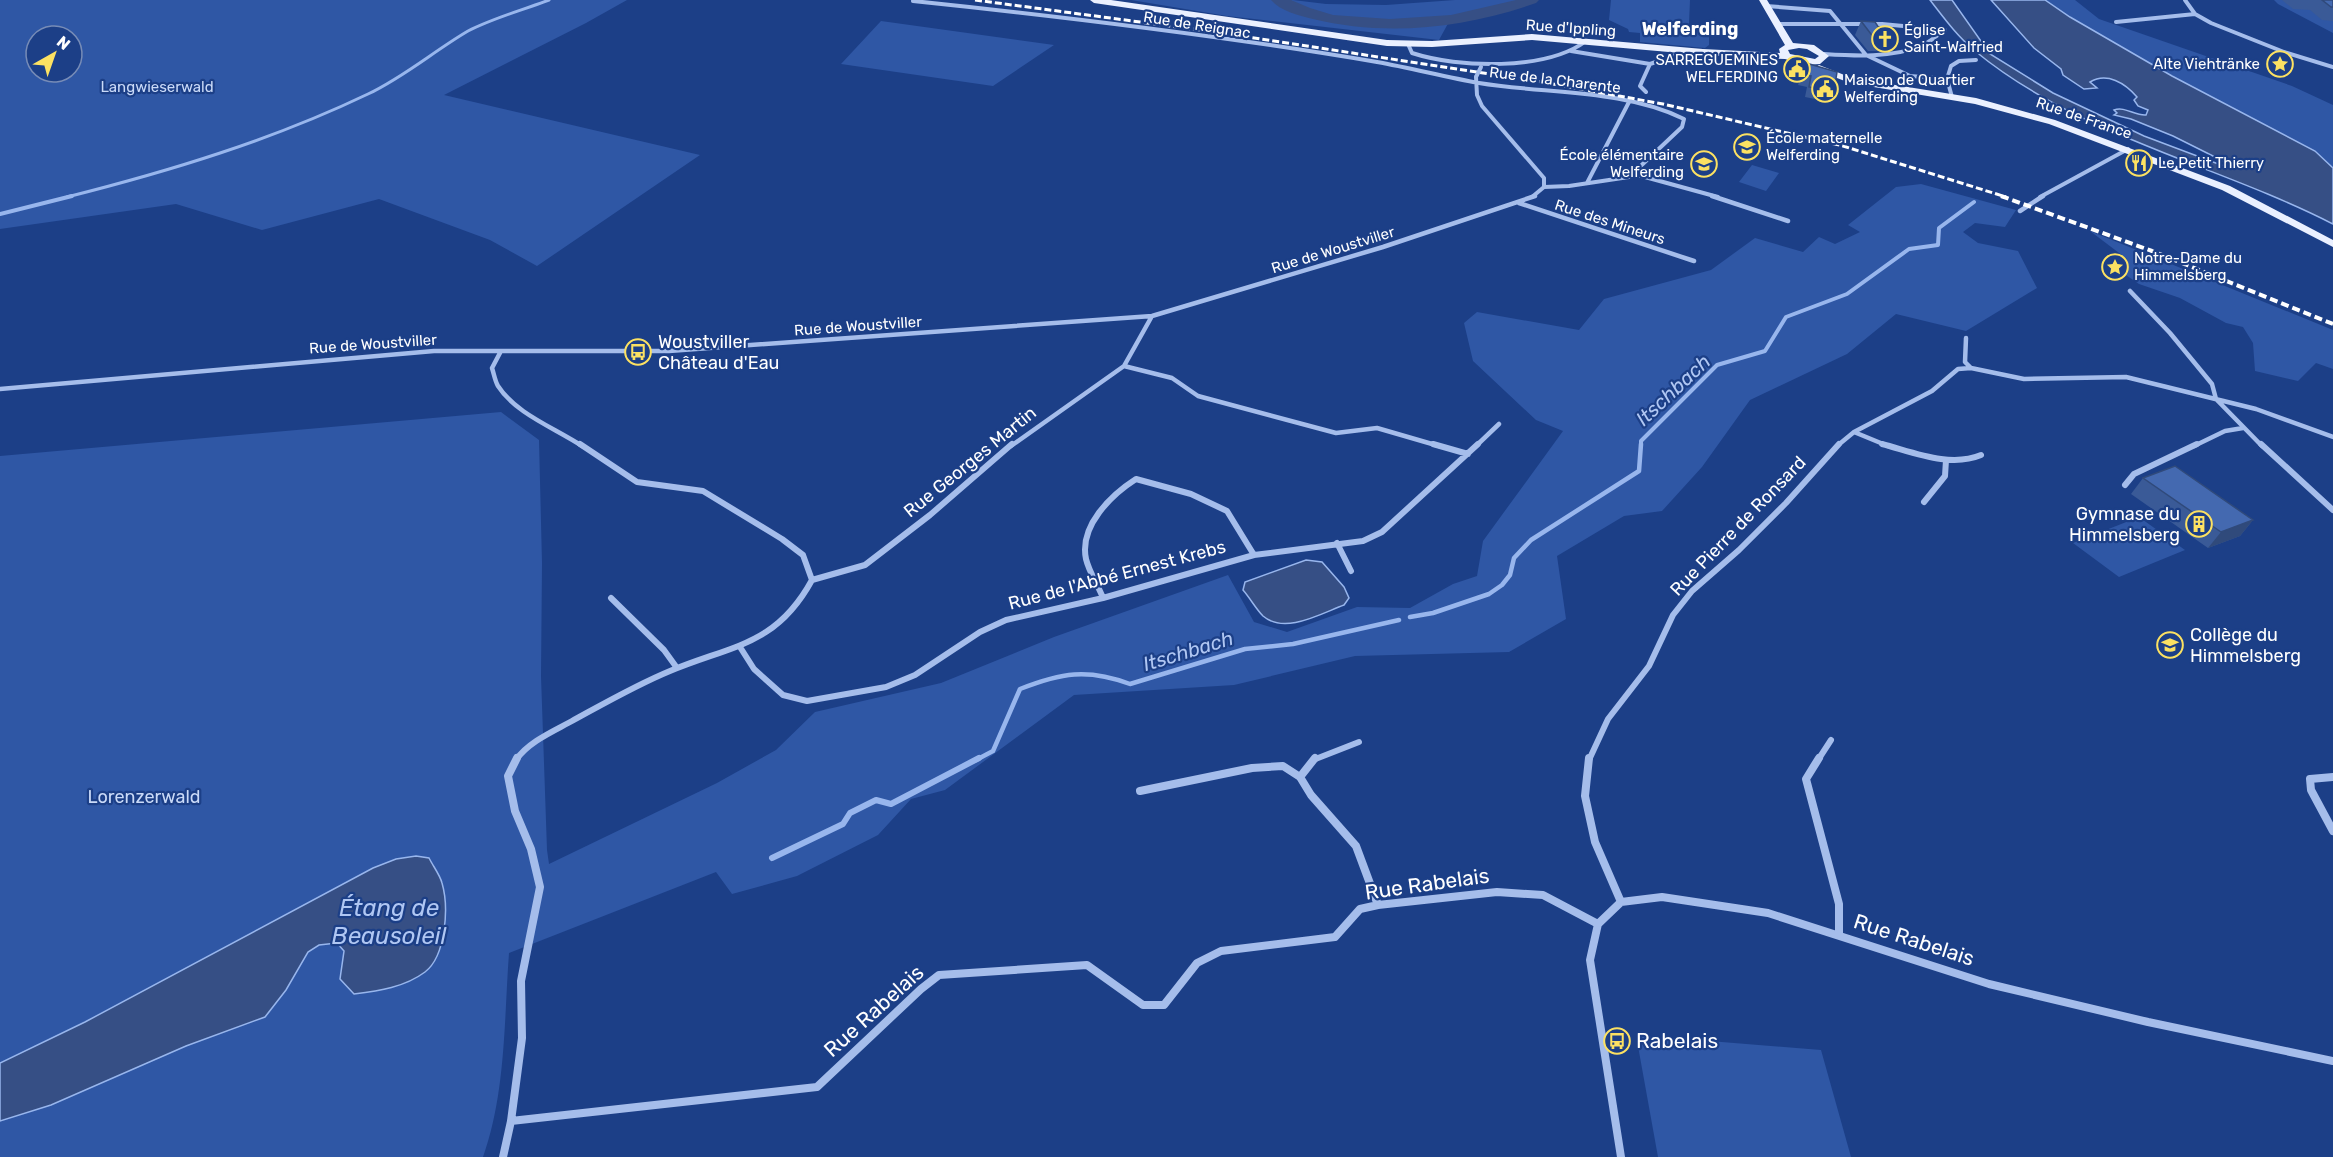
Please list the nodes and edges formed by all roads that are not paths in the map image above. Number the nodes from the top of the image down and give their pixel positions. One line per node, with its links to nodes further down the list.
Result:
1 (1094, 0): 11 (main road, Rue d'Ippling)
2 (2185, 0): 5 (street)
3 (913, 1): 22 (street, Rue de Reignac)
4 (1764, 3): 7 (main road); 8 (street)
5 (2195, 14): 6 (street); 21 (street)
6 (2116, 22)
7 (1776, 24): 8 (street); 10 (main road)
8 (1842, 26): 15 (street); 15 (street)
9 (1586, 41): 11 (main road, Rue d'Ippling); 12 (main road, Rue d'Ippling); 13 (street)
10 (1791, 46): 14 (main road); 16 (main road)
11 (1409, 47): 18 (street)
12 (1682, 50): 16 (main road, Rue d'Ippling); 20 (street)
13 (1571, 51): 18 (street); 20 (street)
14 (1824, 54): 15 (street); 19 (main road)
15 (1866, 55): 23 (street)
16 (1786, 56): 19 (main road, Rue d'Ippling)
17 (1976, 60): 23 (street)
18 (1486, 61): 22 (street, bridge)
19 (1812, 63): 25 (main road, Rue de France)
20 (1650, 64): 24 (street)
21 (2333, 67)
22 (1477, 79): 26 (street, Rue de la Charente); 30 (street)
23 (1947, 79): 25 (street)
24 (1646, 93)
25 (1952, 97): 27 (main road, Rue de France)
26 (1629, 102): 28 (street, Rue de la Charente); 29 (street)
27 (2128, 149): 32 (street); 34 (main road, Rue de France)
28 (1634, 174): 29 (street); 33 (street)
29 (1587, 183): 30 (street)
30 (1544, 188): 31 (street, Rue de Woustviller)
31 (1519, 203): 35 (street, Rue des Mineurs); 37 (street, Rue de Woustviller)
32 (2020, 211)
33 (1788, 221)
34 (2333, 244)
35 (1694, 261)
36 (2130, 291): 43 (street)
37 (1152, 316): 39 (street, Rue de Woustviller); 40 (street, Rue Georges Martin)
38 (1966, 338): 41 (street)
39 (501, 351): 42 (street, Rue de Woustviller); 57 (street)
40 (1124, 366): 48 (street); 57 (street, Rue Georges Martin)
41 (1971, 368): 43 (street); 46 (street, Rue Pierre de Ronsard)
42 (0, 389)
43 (2216, 399): 45 (street); 47 (street)
44 (1499, 424): 48 (street, Rue de l'Abbé Ernest Krebs)
45 (2243, 428): 51 (street); 53 (street)
46 (1854, 432): 50 (street); 68 (street, Rue Pierre de Ronsard)
47 (2333, 437)
48 (1468, 454): 54 (street, Rue de l'Abbé Ernest Krebs)
49 (1981, 455): 50 (street)
50 (1946, 460): 52 (street)
51 (2124, 484)
52 (1924, 502)
53 (2333, 510)
54 (1337, 543): 55 (street, Rue de l'Abbé Ernest Krebs); 56 (street)
55 (1254, 555): 59 (street, Rue de l'Abbé Ernest Krebs); 59 (street)
56 (1351, 571)
57 (812, 580): 60 (street)
58 (611, 598): 61 (street)
59 (1103, 598): 60 (street, Rue de l'Abbé Ernest Krebs)
60 (740, 647): 61 (street)
61 (677, 668): 73 (street)
62 (1831, 740): 71 (street)
63 (1359, 742): 64 (street)
64 (1300, 777): 66 (street); 69 (street)
65 (2333, 777): 67 (street)
66 (1140, 790)
67 (2333, 831)
68 (1621, 902): 70 (street); 71 (street, Rue Rabelais)
69 (1378, 905): 70 (street, Rue Rabelais); 73 (street, Rue Rabelais)
70 (1598, 924): 75 (street)
71 (1839, 934): 72 (street, Rue Rabelais)
72 (2333, 1061)
73 (511, 1121): 74 (street)
74 (503, 1157)
75 (1621, 1157)

